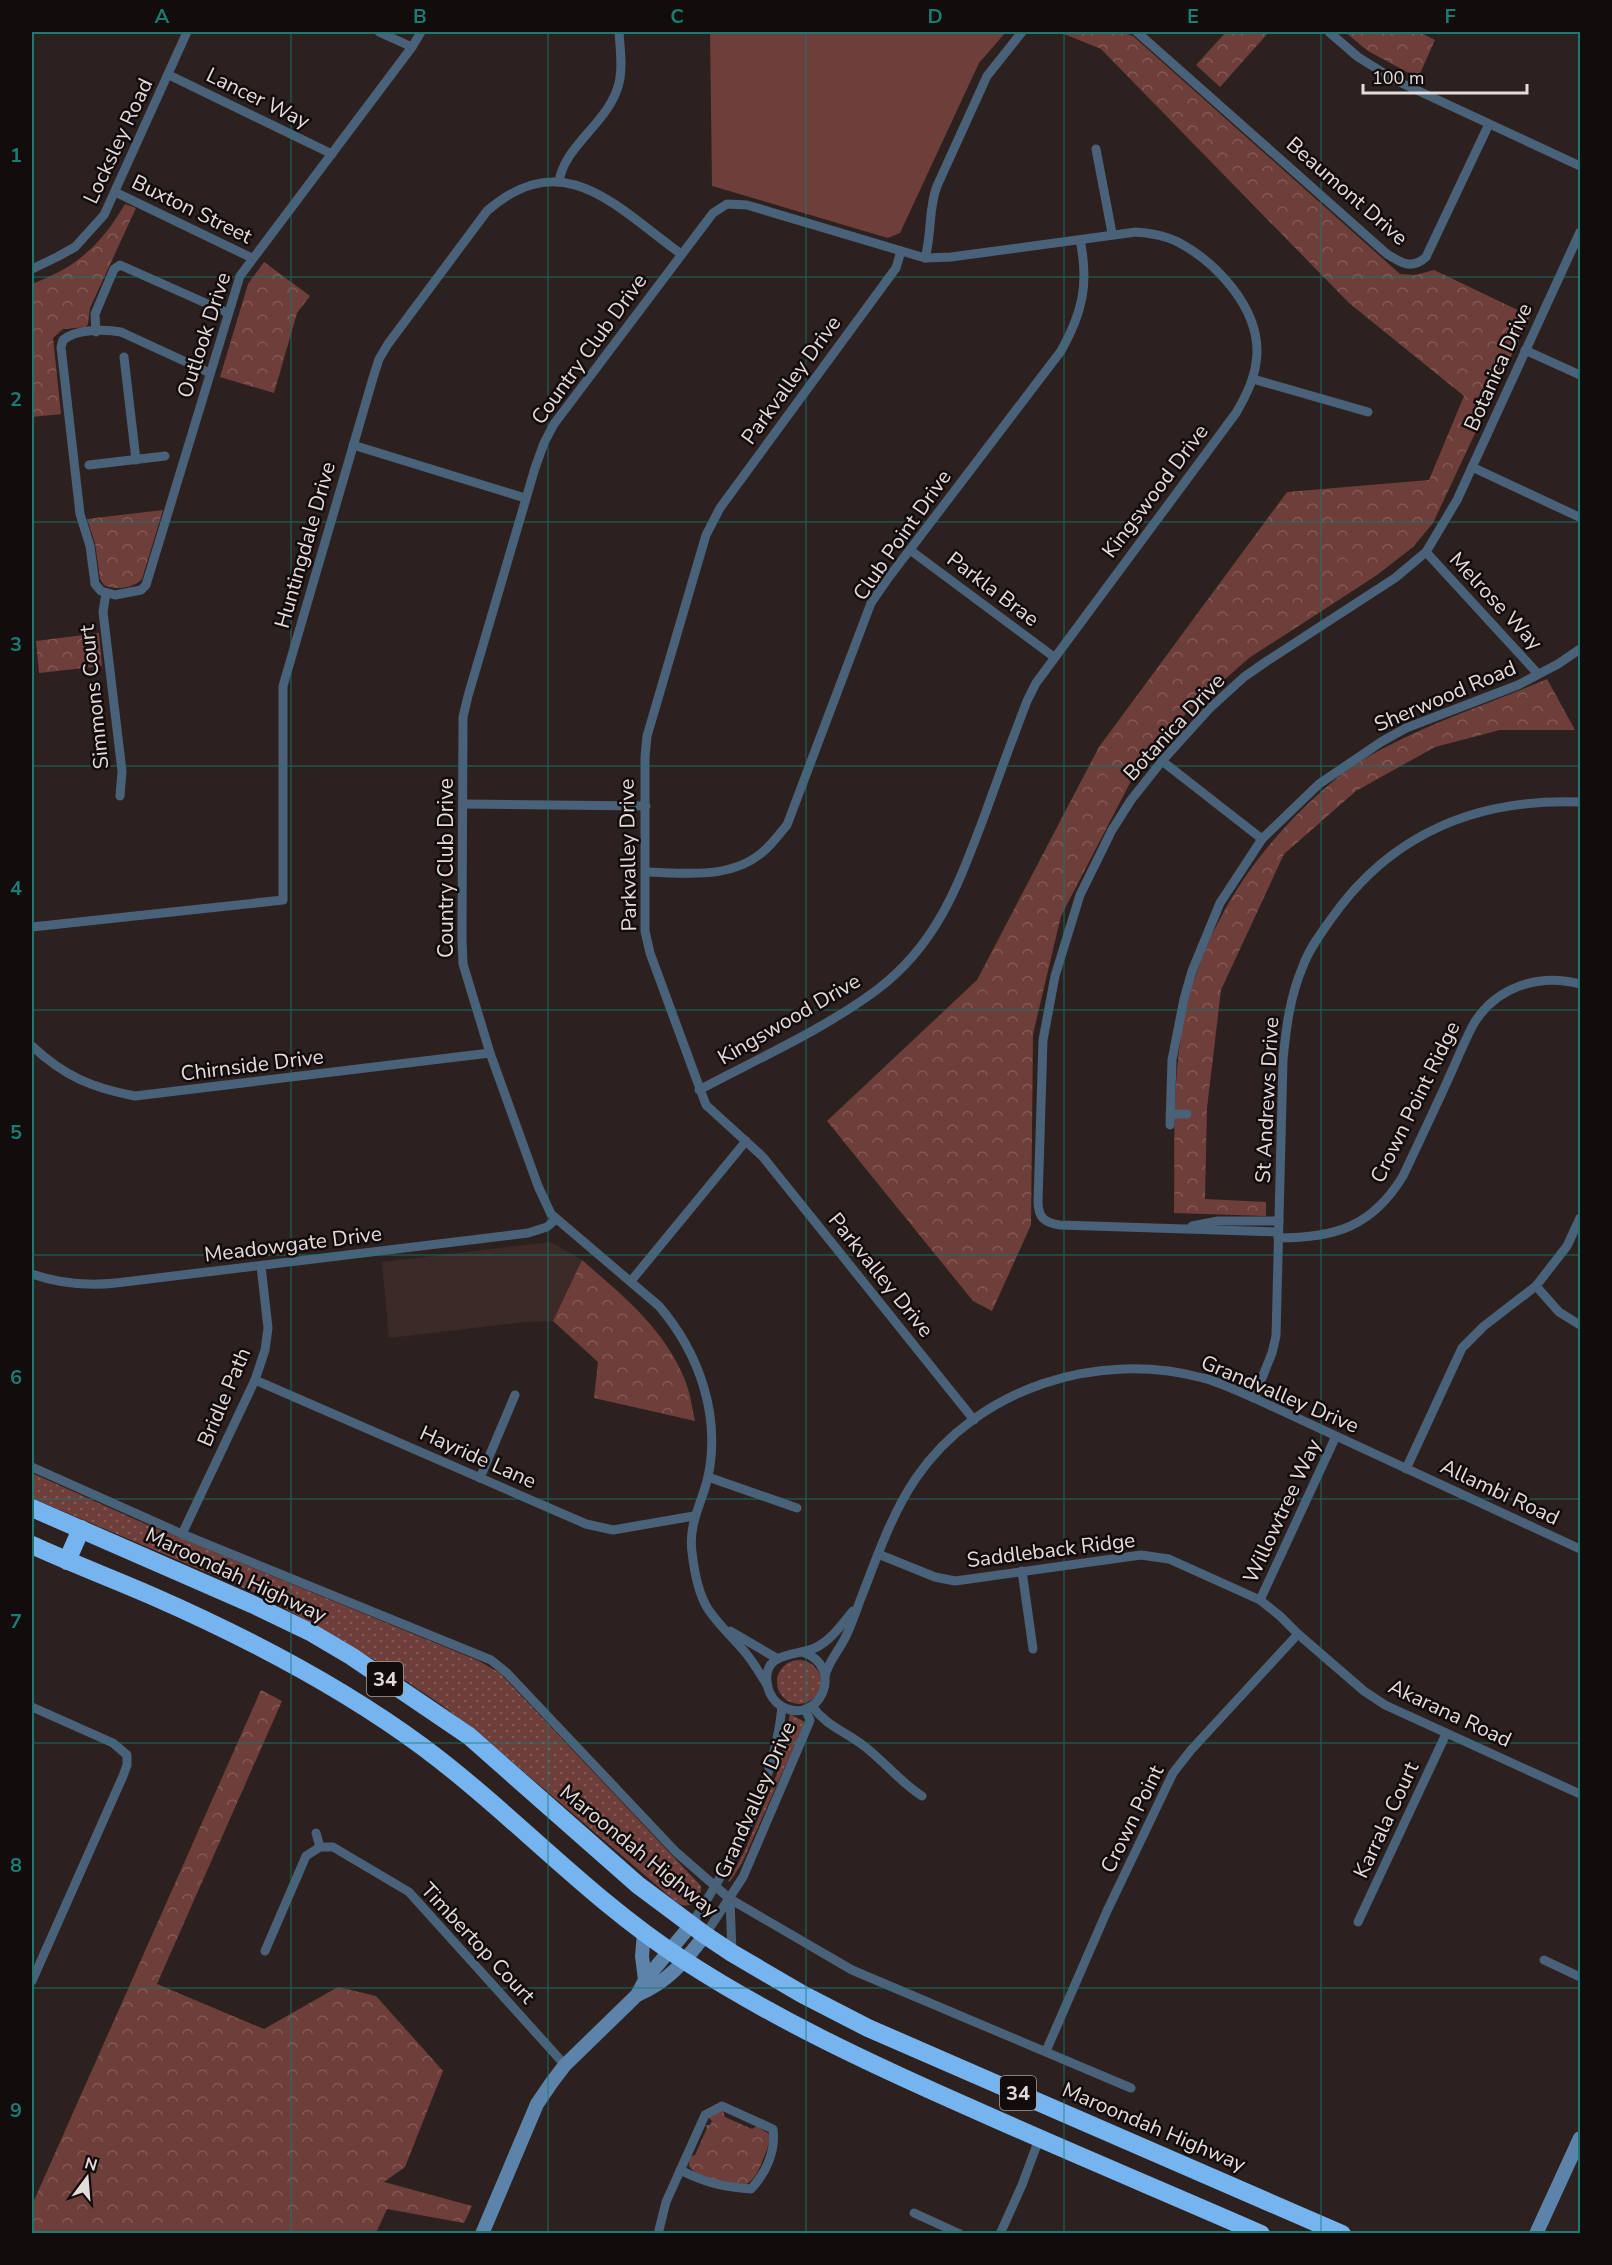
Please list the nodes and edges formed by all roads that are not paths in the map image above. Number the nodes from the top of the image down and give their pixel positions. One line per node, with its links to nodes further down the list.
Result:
1 (187, 32): 9 (street, Locksley Road)
2 (379, 32): 8 (street)
3 (421, 32): 8 (street, Outlook Drive)
4 (619, 32): 14 (street)
5 (1022, 32): 23 (street)
6 (1137, 32): 10 (street, Beaumont Drive)
7 (1329, 32): 10 (street)
8 (412, 47): 12 (street, Outlook Drive)
9 (169, 75): 12 (street, Lancer Way); 15 (street, Locksley Road)
10 (1490, 124): 13 (street)
11 (1096, 148): 18 (street)
12 (332, 153): 22 (street, Outlook Drive)
13 (1581, 166)
14 (559, 182): 21 (street, Huntingdale Drive); 33 (street, Huntingdale Drive)
15 (115, 192): 22 (street, Buxton Street); 24 (street, Locksley Road)
16 (727, 204): 20 (street, Kingswood Drive); 21 (street, Country Club Drive)
17 (1581, 232): 27 (street, Botanica Drive)
18 (1112, 233): 19 (street, Kingswood Drive); 31 (street, Kingswood Drive)
19 (1080, 240): 23 (street, Kingswood Drive); 40 (street, Club Point Drive)
20 (901, 251): 23 (street, Kingswood Drive); 50 (street, Parkvalley Drive)
21 (681, 254): 38 (street, Country Club Drive)
22 (252, 258): 25 (street, Outlook Drive)
23 (925, 258)
24 (32, 269)
25 (228, 313): 26 (street); 29 (street, Outlook Drive)
26 (96, 332): 29 (street); 42 (street)
27 (1525, 350): 30 (street); 37 (street, Botanica Drive)
28 (124, 357): 35 (street)
29 (210, 373): 42 (street, Outlook Drive)
30 (1581, 375)
31 (1253, 379): 32 (street); 44 (street, Kingswood Drive)
32 (1368, 412)
33 (353, 446): 38 (street); 53 (street, Huntingdale Drive)
34 (165, 456): 35 (street)
35 (136, 460): 36 (street)
36 (90, 465)
37 (1472, 467): 39 (street); 41 (street, Botanica Drive)
38 (525, 498): 49 (street, Country Club Drive)
39 (1579, 517)
40 (910, 550): 44 (street, Parkla Brae); 52 (street, Club Point Drive)
41 (1426, 552): 45 (street, Melrose Way); 46 (street, Botanica Drive)
42 (106, 593): 47 (street, Simmons Court)
43 (1581, 649): 45 (street, Sherwood Road)
44 (1054, 657): 57 (street, Kingswood Drive)
45 (1538, 674): 51 (street, Sherwood Road)
46 (1161, 761): 51 (street); 65 (street, Botanica Drive)
47 (120, 796)
48 (1581, 802): 64 (street, St Andrews Drive)
49 (464, 804): 50 (street); 56 (street, Country Club Drive)
50 (646, 806): 52 (street, Parkvalley Drive)
51 (1262, 839): 58 (street, Sherwood Road)
52 (647, 872): 57 (street, Parkvalley Drive)
53 (32, 927)
54 (1581, 984): 66 (street, Crown Point Ridge)
55 (32, 1046): 56 (street, Chirnside Drive)
56 (490, 1053): 63 (street, Country Club Drive)
57 (699, 1090): 61 (street, Parkvalley Drive)
58 (1170, 1114): 59 (street); 60 (street, Sherwood Road)
59 (1187, 1114)
60 (1170, 1125)
61 (746, 1141): 69 (street); 75 (street, Parkvalley Drive)
62 (1581, 1218): 70 (street)
63 (556, 1219): 67 (street, Meadowgate Drive); 69 (street, Country Club Drive)
64 (1279, 1221): 65 (street, Botanica Drive); 66 (street, St Andrews Drive)
65 (1181, 1228): 66 (street, Botanica Drive)
66 (1278, 1235): 74 (street, St Andrews Drive)
67 (261, 1266): 68 (street, Meadowgate Drive); 72 (street, Bridle Path)
68 (32, 1274)
69 (631, 1281): 79 (street, Country Club Drive)
70 (1536, 1286): 71 (street); 78 (street)
71 (1581, 1325)
72 (255, 1380): 80 (street, Hayride Lane); 85 (street, Bridle Path)
73 (515, 1395): 80 (street)
74 (1254, 1398): 75 (street, Grandvalley Drive); 76 (street, Grandvalley Drive)
75 (974, 1420): 88 (street, Grandvalley Drive)
76 (1336, 1436): 78 (street, Grandvalley Drive); 91 (street, Willowtree Way)
77 (32, 1467): 85 (street, Maroondah Highway)
78 (1406, 1469): 87 (street, Allambi Road)
79 (708, 1477): 82 (street); 83 (street, Country Club Drive)
80 (480, 1478): 83 (street, Hayride Lane)
81 (32, 1508): 84 (highway, Maroondah Highway / 34)
82 (797, 1508)
83 (694, 1516): 93 (street, Country Club Drive)
84 (81, 1529): 89 (highway); 111 (highway, Maroondah Highway / 34)
85 (182, 1534): 108 (street, Maroondah Highway)
86 (32, 1545): 89 (highway, 34)
87 (1581, 1549)
88 (878, 1554): 90 (street, Saddleback Ridge); 92 (street, Grandvalley Drive)
89 (67, 1561): 112 (highway, 34)
90 (1022, 1571): 91 (street, Saddleback Ridge); 95 (street)
91 (1260, 1600): 94 (street, Akarana Road)
92 (858, 1605): 96 (street, Grandvalley Drive); 98 (street, Grandvalley Drive)
93 (723, 1626): 97 (street, Country Club Drive); 99 (street, Country Club Drive)
94 (1298, 1634): 103 (street, Akarana Road); 121 (street, Crown Point)
95 (1033, 1649)
96 (801, 1652): 97 (street); 98 (street)
97 (778, 1659): 99 (street)
98 (825, 1676): 102 (street)
99 (767, 1685): 101 (street)
100 (32, 1707): 119 (street)
101 (782, 1707): 102 (street); 108 (street, Grandvalley Drive)
102 (808, 1708): 105 (street); 109 (street, Grandvalley Drive)
103 (1446, 1734): 104 (street, Akarana Road); 110 (street, Karrala Court)
104 (1581, 1794)
105 (922, 1796)
106 (316, 1833): 107 (street)
107 (320, 1847): 113 (street); 122 (street, Timbertop Court)
108 (716, 1887): 109 (street, Maroondah Highway); 111 (street, Grandvalley Drive)
109 (730, 1899): 111 (street, Grandvalley Drive); 114 (street); 121 (street, Maroondah Highway)
110 (1358, 1922)
111 (698, 1930): 114 (highway, Maroondah Highway / 34); 115 (street)
112 (644, 1933): 115 (highway, 34); 118 (street)
113 (265, 1951)
114 (732, 1953): 133 (highway, Maroondah Highway / 34)
115 (678, 1956): 118 (street); 120 (street); 125 (highway, 34)
116 (1544, 1960): 117 (street)
117 (1581, 1977)
118 (645, 1980): 120 (street)
119 (32, 1981)
120 (637, 1995): 122 (street)
121 (1046, 2051): 123 (street, Maroondah Highway)
122 (566, 2065): 128 (street)
123 (1131, 2088)
124 (1581, 2138): 134 (street)
125 (1039, 2139): 131 (street); 132 (highway, 34)
126 (680, 2170): 126 (street); 129 (street)
127 (914, 2213): 130 (street)
128 (485, 2232)
129 (658, 2234)
130 (960, 2234)
131 (1000, 2234)
132 (1261, 2234)
133 (1342, 2234)
134 (1536, 2234)

